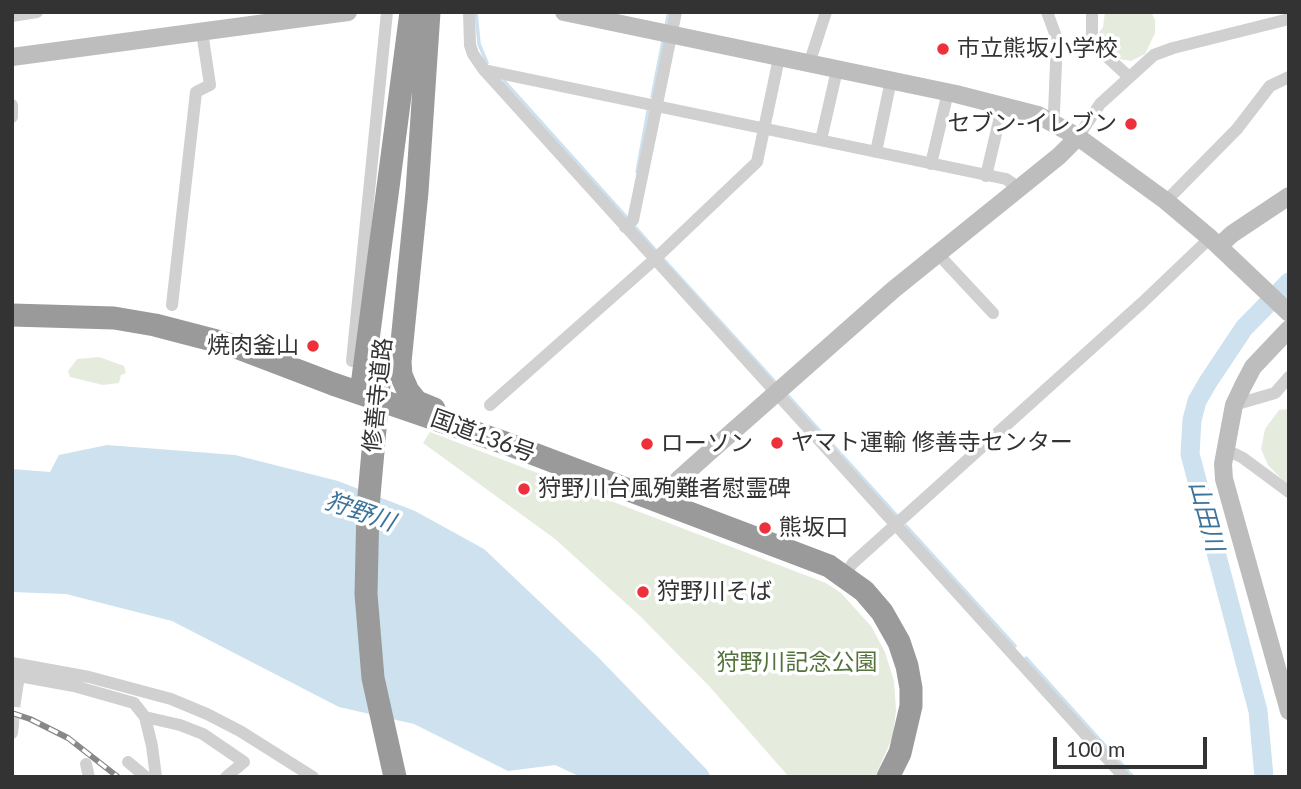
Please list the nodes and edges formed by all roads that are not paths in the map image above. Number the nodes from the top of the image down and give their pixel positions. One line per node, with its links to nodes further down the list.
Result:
1 (37, 12): 13 (street)
2 (348, 12): 15 (main road)
3 (387, 12): 49 (street)
4 (411, 12): 49 (highway)
5 (418, 12): 74 (highway, 修善寺道路, bridge)
6 (429, 12): 50 (highway)
7 (469, 12): 21 (street)
8 (564, 12): 16 (main road)
9 (676, 12): 16 (street)
10 (826, 12): 19 (street)
11 (1047, 12): 30 (street)
12 (1092, 12): 22 (street)
13 (12, 16)
14 (1289, 19): 22 (street)
15 (202, 32): 17 (main road); 44 (street)
16 (670, 34): 18 (main road); 28 (street)
17 (12, 57)
18 (779, 58): 19 (main road); 31 (street)
19 (809, 64): 20 (main road)
20 (837, 69): 24 (main road); 33 (street)
21 (485, 71): 28 (street); 40 (street)
22 (1129, 77): 32 (street)
23 (1289, 77): 39 (street)
24 (891, 80): 25 (main road); 34 (street)
25 (948, 92): 26 (main road); 35 (street)
26 (1003, 104): 30 (main road); 36 (street)
27 (12, 105): 29 (street)
28 (655, 105): 31 (street); 40 (street)
29 (12, 117)
30 (1051, 121): 32 (main road)
31 (764, 128): 33 (street); 43 (street)
32 (1078, 137): 37 (main road); 39 (main road)
33 (821, 140): 34 (street)
34 (876, 152): 35 (street)
35 (931, 164): 36 (street)
36 (986, 176): 37 (street)
37 (1019, 188): 42 (main road)
38 (1289, 196): 41 (main road)
39 (1166, 201): 41 (main road)
40 (625, 227): 43 (street)
41 (1215, 242): 46 (main road); 60 (street)
42 (937, 253): 45 (street); 52 (main road)
43 (655, 259): 52 (street); 54 (street)
44 (172, 305)
45 (993, 313)
46 (1289, 313)
47 (12, 315): 53 (highway, 国道136号)
48 (1289, 329): 55 (main road)
49 (360, 357): 53 (highway)
50 (400, 362): 53 (highway); 56 (highway)
51 (1289, 377): 55 (street)
52 (776, 394): 59 (main road); 60 (street)
53 (371, 397): 56 (highway, 国道136号)
54 (490, 405)
55 (1234, 405): 57 (main road)
56 (505, 443): 59 (highway, 国道136号)
57 (1225, 449): 58 (street); 65 (main road)
58 (1289, 492)
59 (665, 504): 61 (highway, 国道136号)
60 (895, 525): 61 (street); 76 (street)
61 (844, 575): 75 (highway, 国道136号)
62 (12, 663): 73 (street)
63 (15, 675): 64 (street); 66 (street)
64 (15, 701)
65 (1289, 711)
66 (145, 717): 71 (street); 72 (street)
67 (13, 725): 68 (street)
68 (12, 733)
69 (128, 762): 70 (street)
70 (146, 777)
71 (156, 777)
72 (226, 777)
73 (313, 777)
74 (395, 777)
75 (888, 777)
76 (1124, 777)

